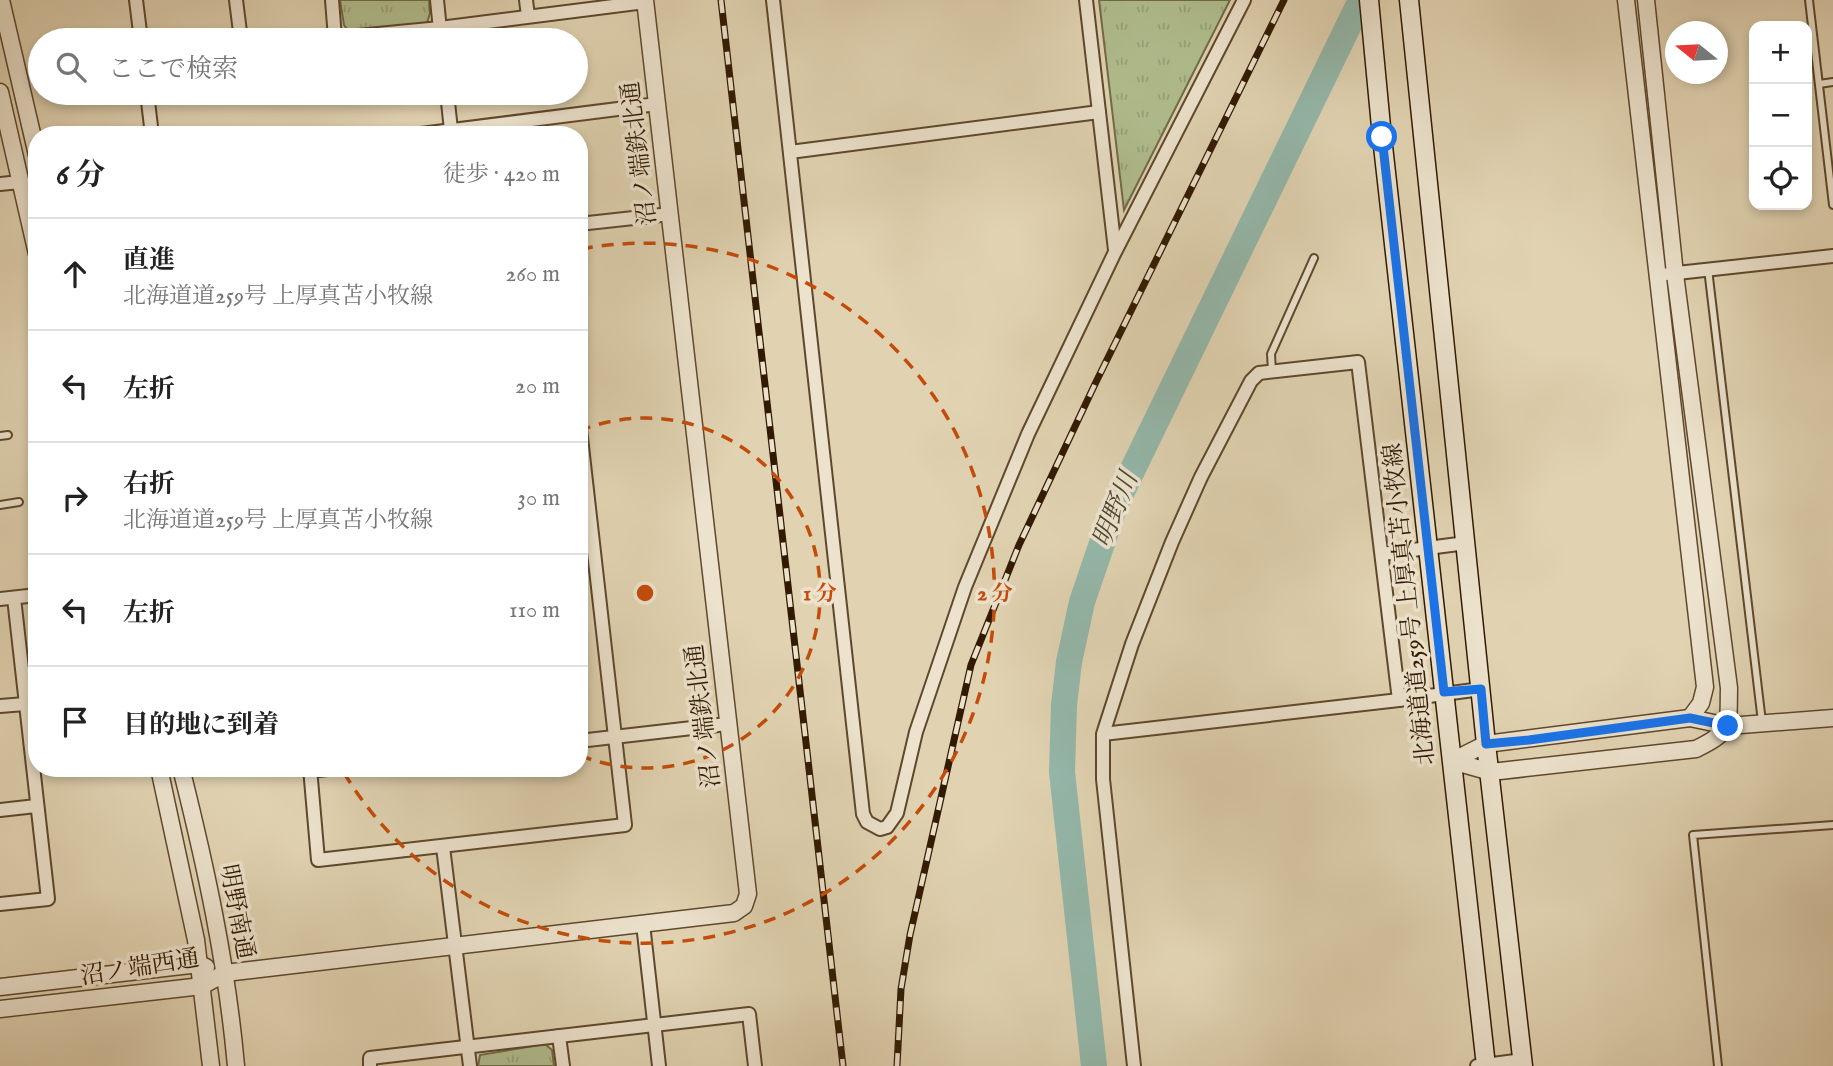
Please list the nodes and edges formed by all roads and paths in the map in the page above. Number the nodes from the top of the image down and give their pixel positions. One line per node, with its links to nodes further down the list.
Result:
1 (1, 0): 29 (street)
2 (136, 0): 17 (street)
3 (236, 0): 18 (street)
4 (332, 0): 19 (street)
5 (437, 0): 20 (street)
6 (527, 0): 16 (street)
7 (773, 0): 33 (street)
8 (1086, 0): 28 (street)
9 (1244, 0): 39 (street)
10 (1369, 0): 52 (main road, 北海道道259号 上厚真苫小牧線)
11 (1409, 0): 51 (main road)
12 (1626, 0): 44 (street)
13 (1646, 0): 43 (street)
14 (1809, 0): 23 (lane)
15 (645, 1): 16 (street); 25 (street, 沼ノ端鉄北通)
16 (528, 16): 21 (street)
17 (140, 28)
18 (240, 28)
19 (334, 28)
20 (440, 28)
21 (470, 28)
22 (1833, 82): 23 (lane)
23 (1819, 85): 36 (lane)
24 (0, 92): 34 (street)
25 (657, 104): 32 (street); 37 (street, 沼ノ端鉄北通)
26 (148, 105): 30 (street)
27 (448, 105): 31 (street)
28 (1099, 112): 33 (street); 39 (street)
29 (30, 126)
30 (151, 126)
31 (451, 126)
32 (483, 126)
33 (790, 152): 39 (street)
34 (28, 181): 35 (street)
35 (0, 184)
36 (1833, 205)
37 (670, 214): 38 (street); 63 (street, 沼ノ端鉄北通)
38 (588, 224)
39 (1115, 251)
40 (1833, 256): 42 (street)
41 (1314, 258): 45 (lane)
42 (1708, 269): 43 (street); 64 (lane)
43 (1675, 274): 44 (street); 65 (street)
44 (1657, 275): 61 (street)
45 (1272, 371): 53 (street); 67 (street)
46 (8, 435): 47 (lane)
47 (0, 436)
48 (588, 499): 68 (street)
49 (19, 502): 50 (lane)
50 (0, 505)
51 (1465, 543): 52 (street); 56 (main road)
52 (1429, 548): 53 (street); 57 (main road, 北海道道259号 上厚真苫小牧線)
53 (1382, 554): 58 (street)
54 (28, 596): 55 (street)
55 (7, 598): 59 (street)
56 (1481, 689): 57 (street); 70 (main road)
57 (1444, 692): 58 (street); 71 (main road, 北海道道259号 上厚真苫小牧線)
58 (1399, 700): 67 (street)
59 (25, 704): 60 (street); 66 (street)
60 (0, 706)
61 (1690, 718): 65 (street); 70 (street)
62 (1833, 718): 64 (street)
63 (727, 724): 68 (street); 82 (street, 沼ノ端鉄北通)
64 (1762, 724): 65 (street)
65 (1728, 726): 72 (street)
66 (28, 732)
67 (1104, 734): 100 (street)
68 (615, 737): 69 (street); 80 (street)
69 (588, 740)
70 (1486, 744): 71 (street); 72 (main road)
71 (1452, 761): 72 (street); 101 (main road, 北海道道259号 上厚真苫小牧線)
72 (1490, 772): 92 (main road)
73 (33, 777): 77 (street)
74 (161, 777): 84 (street, 明野南通)
75 (183, 777): 85 (street, 明野南通)
76 (311, 777): 80 (street)
77 (36, 806): 78 (street); 81 (street)
78 (0, 810)
79 (1833, 825): 102 (lane)
80 (443, 847): 83 (street)
81 (0, 904)
82 (643, 924): 83 (street, 沼ノ端鉄北通); 89 (street)
83 (455, 946): 85 (street, 沼ノ端鉄北通); 91 (street)
84 (199, 964): 85 (street, 沼ノ端西通); 86 (street, 明野南通); 87 (street, 沼ノ端西通)
85 (225, 973): 86 (street, 沼ノ端西通); 94 (street, 明野南通)
86 (202, 986): 88 (street, 沼ノ端西通); 93 (street, 明野南通)
87 (0, 988)
88 (0, 1009)
89 (655, 1026): 90 (street); 98 (street); 99 (street)
90 (559, 1036): 91 (street); 97 (street)
91 (467, 1047): 95 (street); 96 (street)
92 (1523, 1063): 101 (street)
93 (211, 1066)
94 (236, 1066)
95 (370, 1066)
96 (470, 1066)
97 (563, 1066)
98 (659, 1066)
99 (755, 1066)
100 (1134, 1066)
101 (1483, 1066)
102 (1718, 1066)

